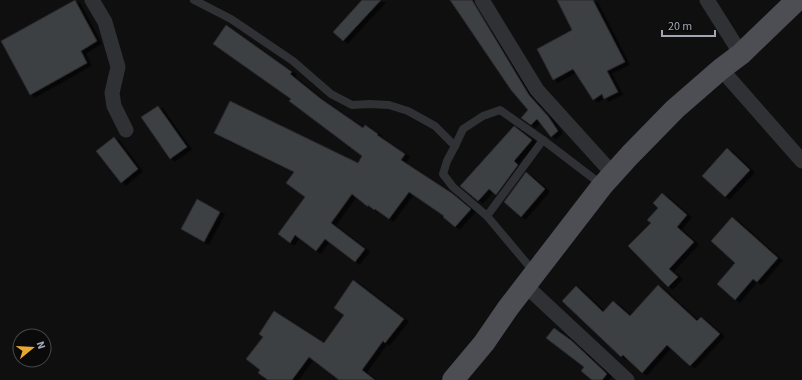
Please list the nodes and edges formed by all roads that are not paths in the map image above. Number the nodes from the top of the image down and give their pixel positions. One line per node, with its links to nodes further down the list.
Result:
1 (92, 0): 8 (street)
2 (194, 0): 10 (lane)
3 (482, 0): 12 (street)
4 (707, 0): 6 (street)
5 (797, 0): 6 (main road)
6 (741, 54): 7 (main road)
7 (721, 69): 11 (street); 12 (main road)
8 (126, 130)
9 (543, 140): 10 (lane); 12 (lane); 13 (lane)
10 (455, 146): 13 (lane)
11 (802, 161)
12 (607, 180): 14 (main road)
13 (487, 216): 14 (lane)
14 (530, 278): 15 (main road); 16 (street)
15 (453, 380)
16 (627, 380)

